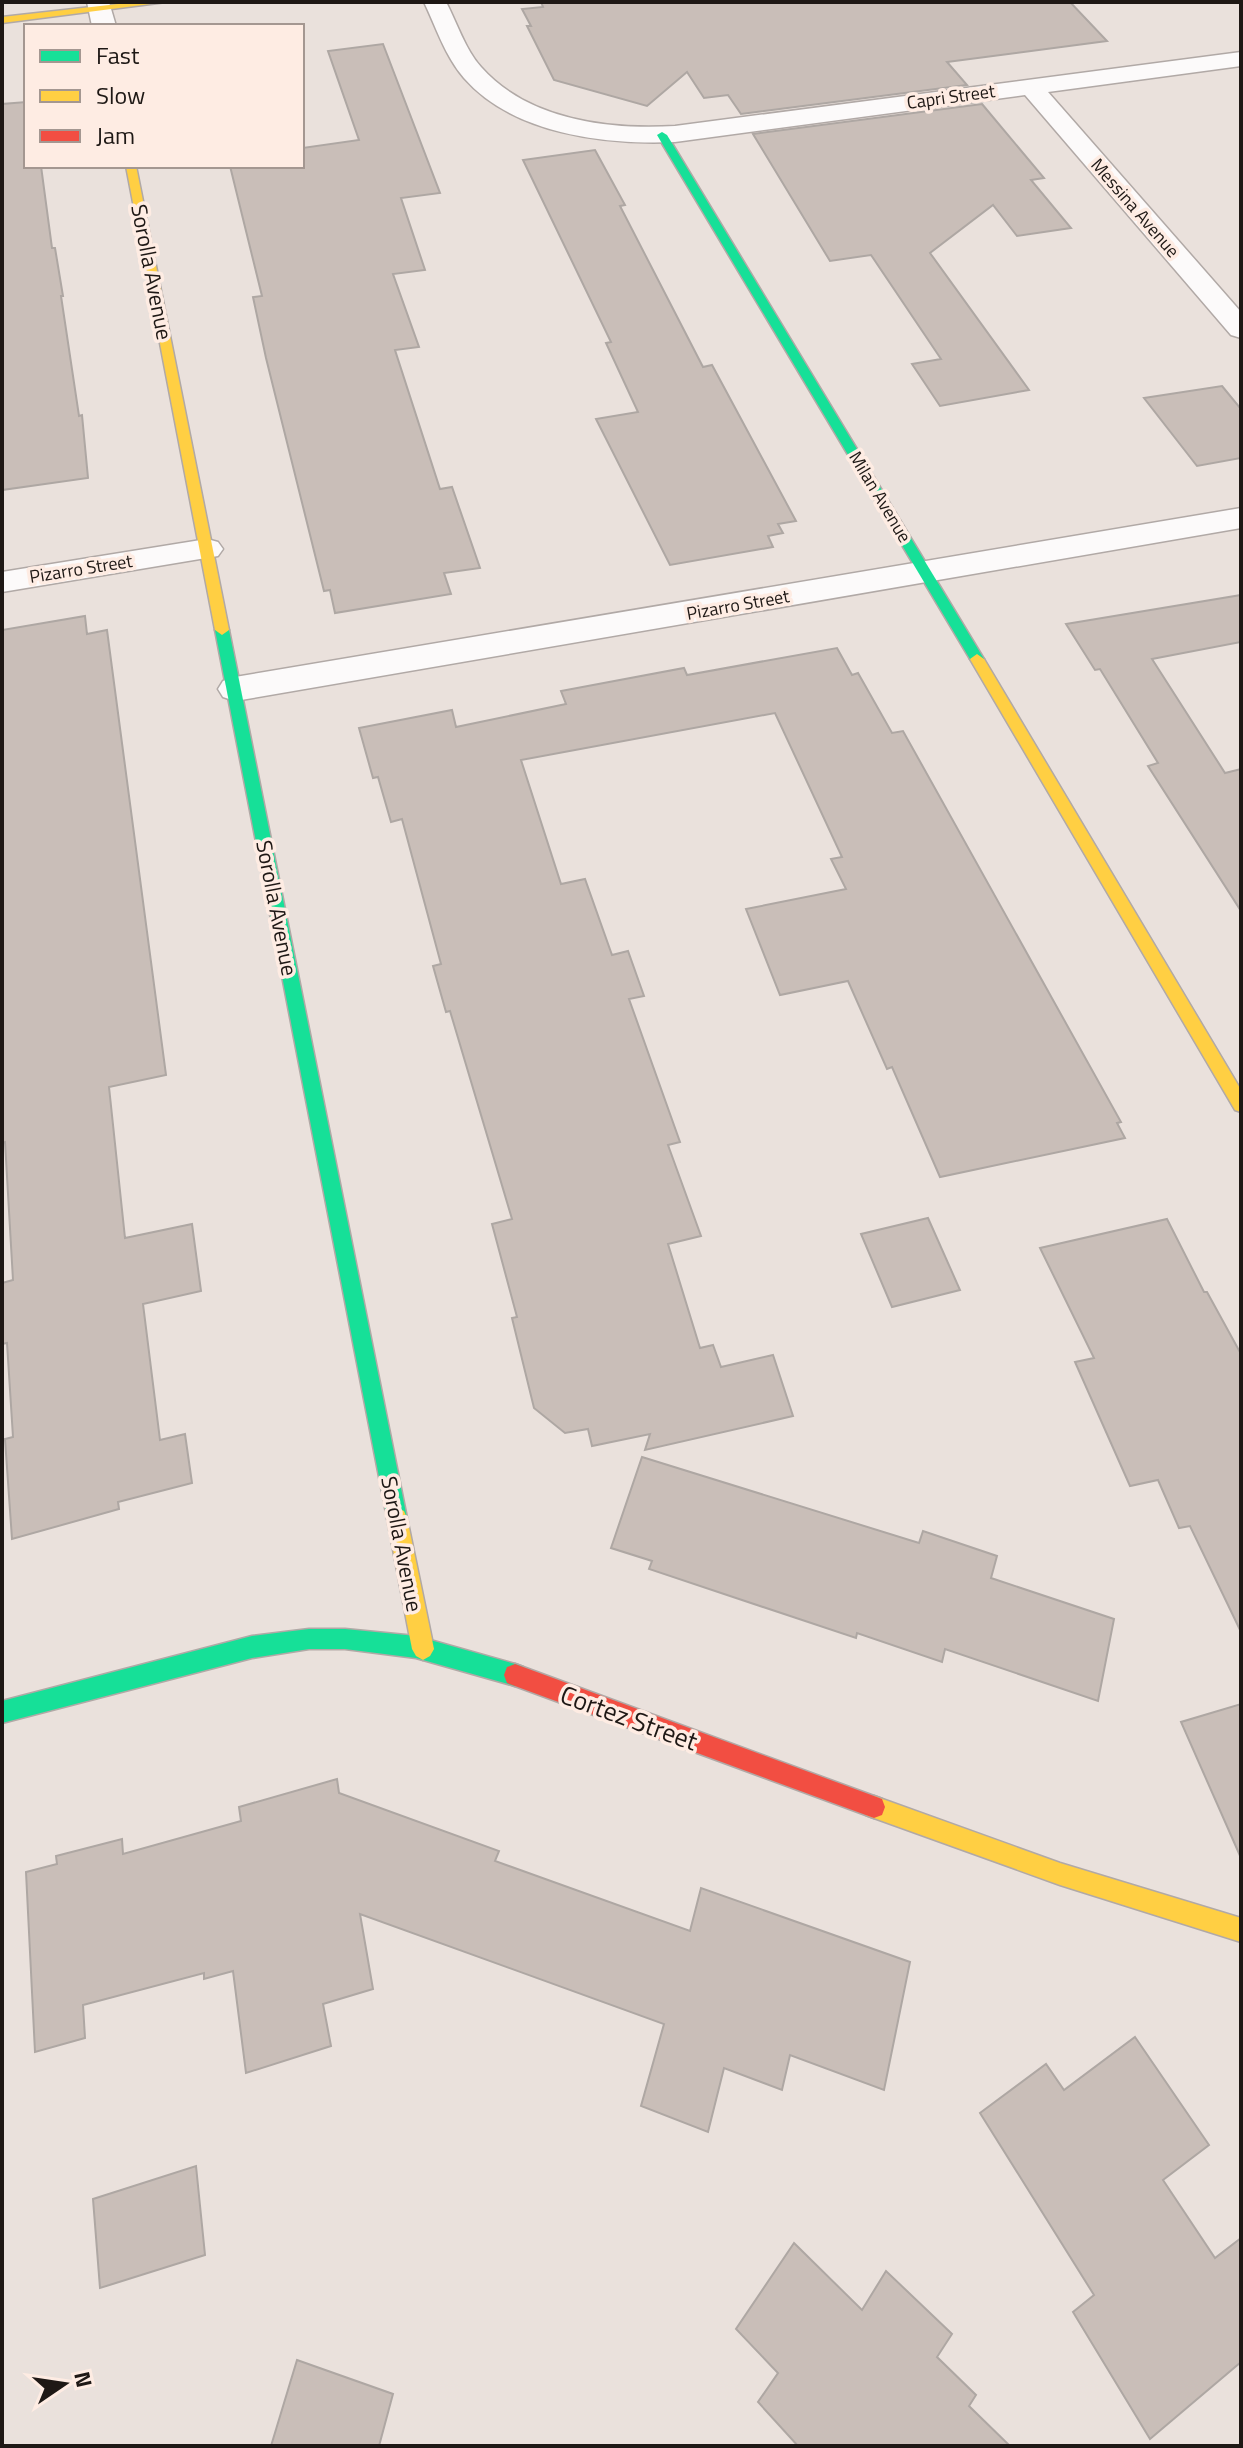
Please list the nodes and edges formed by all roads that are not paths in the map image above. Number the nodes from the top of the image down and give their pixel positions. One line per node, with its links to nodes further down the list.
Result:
1 (161, 2): 3 (street)
2 (435, 2): 7 (street)
3 (101, 12): 4 (street)
4 (2, 20)
5 (1241, 59): 6 (street, Capri Street)
6 (1030, 86): 7 (street, Capri Street); 9 (street, Messina Avenue)
7 (662, 135): 12 (street, Milan Avenue)
8 (131, 168): 11 (street, Sorolla Avenue)
9 (1241, 329)
10 (1241, 518): 12 (street, Pizarro Street)
11 (207, 549): 13 (street, Pizarro Street); 14 (street, Sorolla Avenue)
12 (926, 574): 14 (street, Pizarro Street); 15 (street, Milan Avenue)
13 (2, 582)
14 (235, 689): 16 (street, Sorolla Avenue)
15 (1241, 1105)
16 (423, 1649): 17 (street, Cortez Street); 18 (street, Cortez Street)
17 (2, 1712)
18 (1241, 1930)

